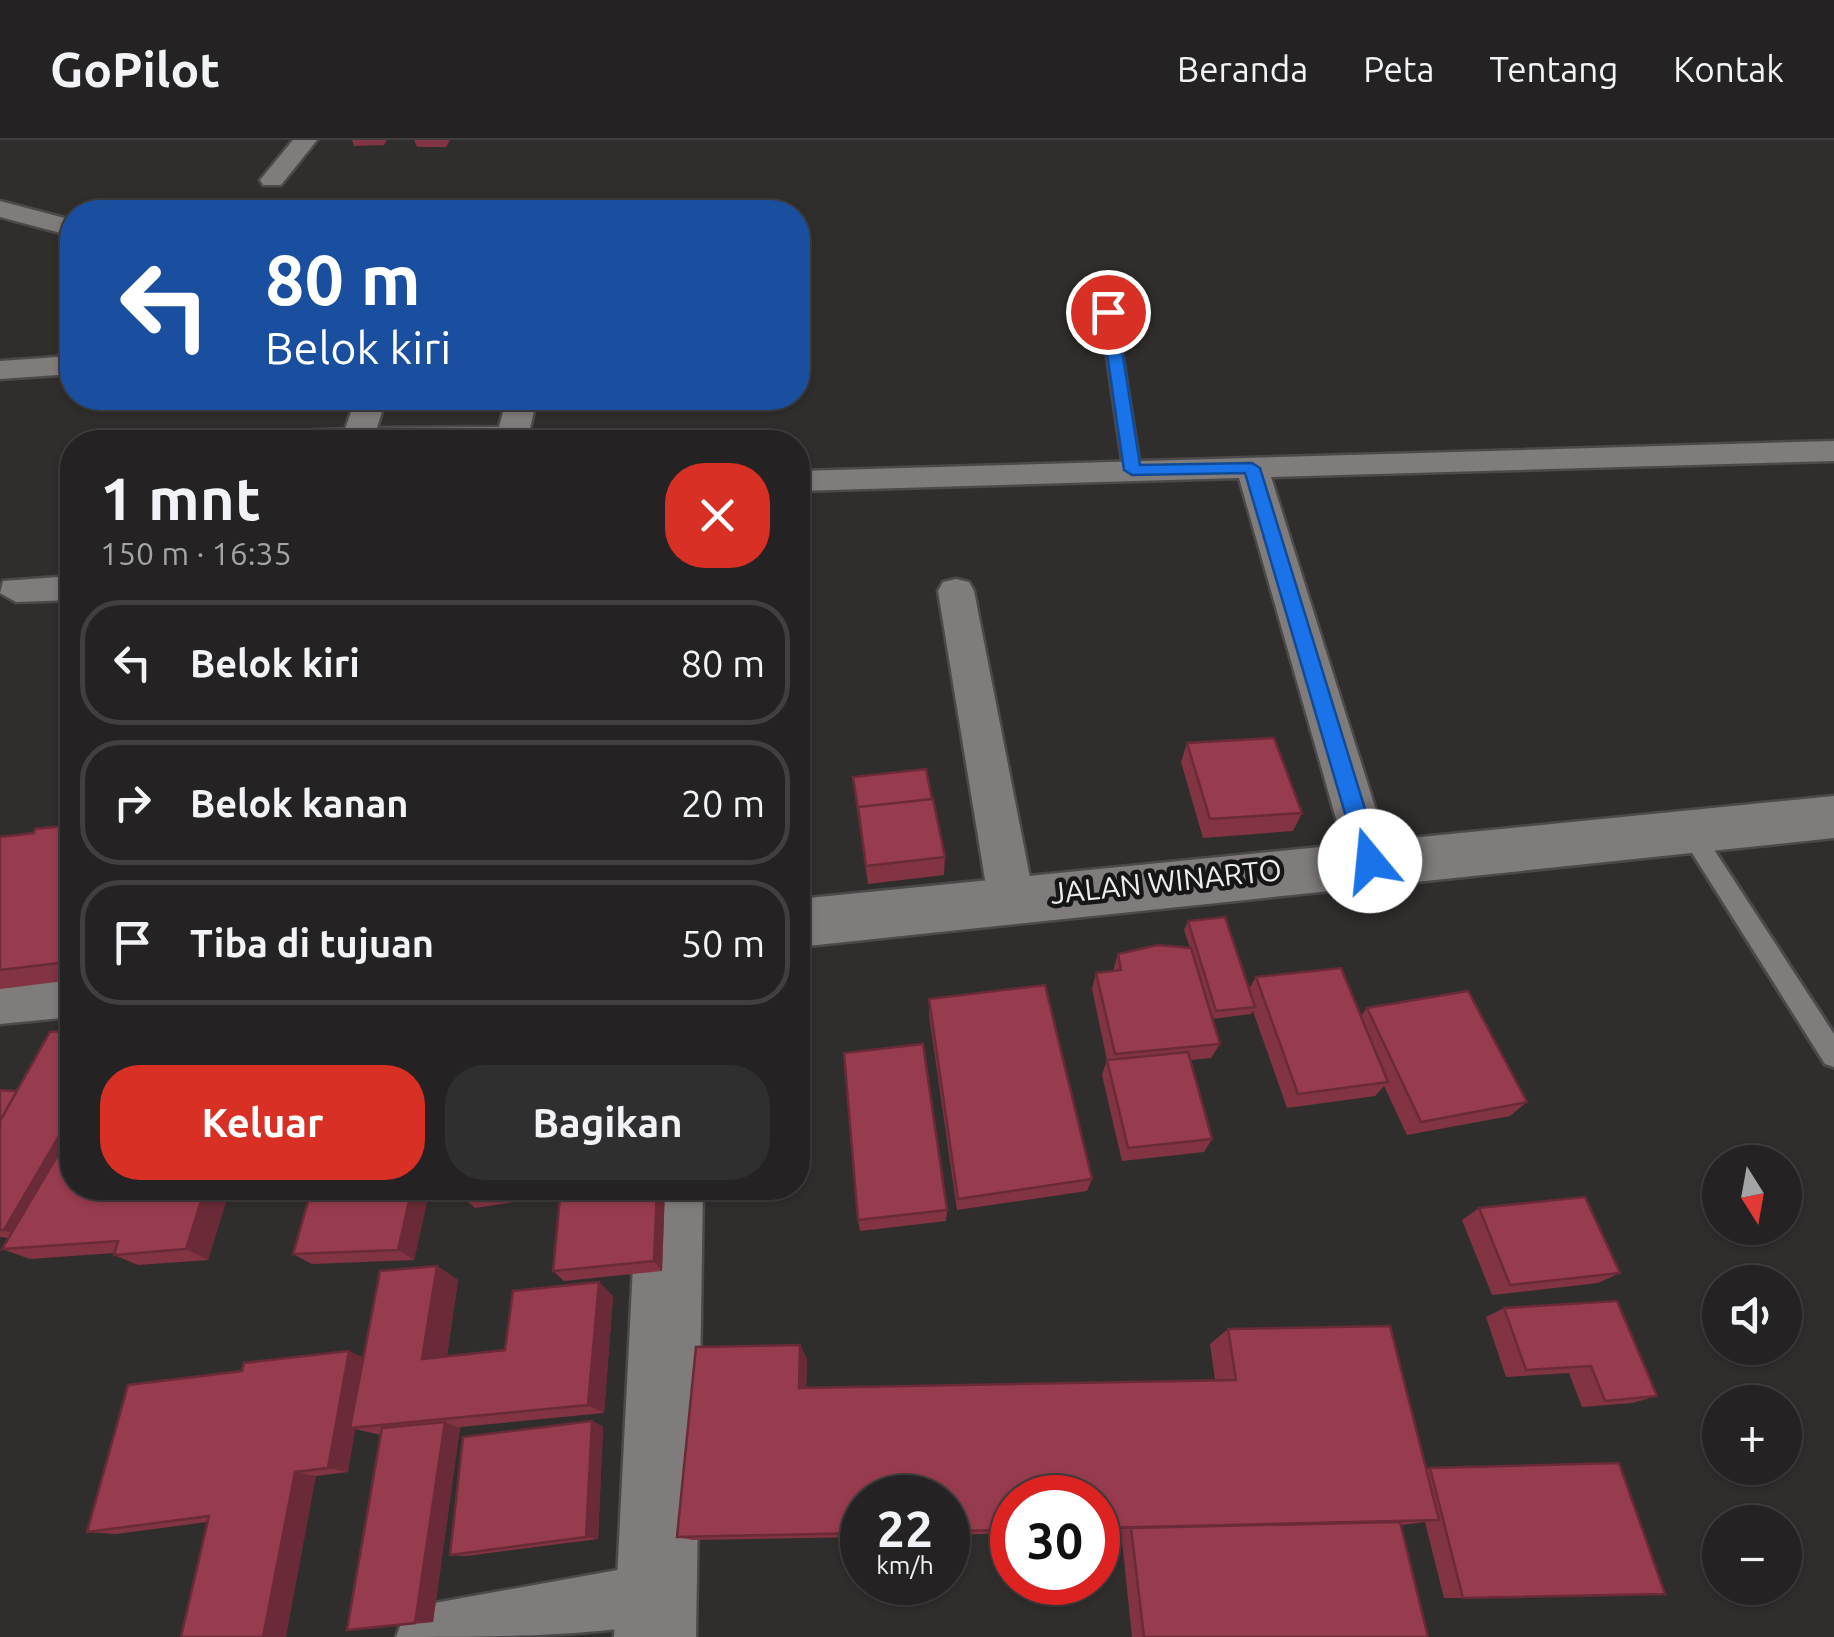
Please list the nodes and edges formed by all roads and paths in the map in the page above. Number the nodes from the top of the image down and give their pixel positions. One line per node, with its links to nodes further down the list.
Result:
1 (306, 140): 2 (street)
2 (272, 180)
3 (0, 209): 4 (street)
4 (60, 225)
5 (1108, 312): 10 (lane)
6 (60, 366): 7 (street)
7 (0, 370)
8 (1834, 450): 9 (street)
9 (1252, 468): 10 (street); 17 (street)
10 (1132, 470): 11 (street)
11 (810, 481)
12 (60, 588): 13 (street)
13 (16, 590)
14 (956, 591): 18 (street)
15 (1834, 817): 16 (street, JALAN WINARTO)
16 (1690, 830): 17 (street, JALAN WINARTO); 22 (lane)
17 (1370, 861): 18 (street, JALAN WINARTO)
18 (1011, 898): 19 (street, JALAN WINARTO)
19 (810, 923)
20 (60, 992): 21 (street)
21 (0, 998)
22 (1834, 1056)
23 (670, 1200): 24 (street)
24 (655, 1617): 25 (street)
25 (429, 1637)

